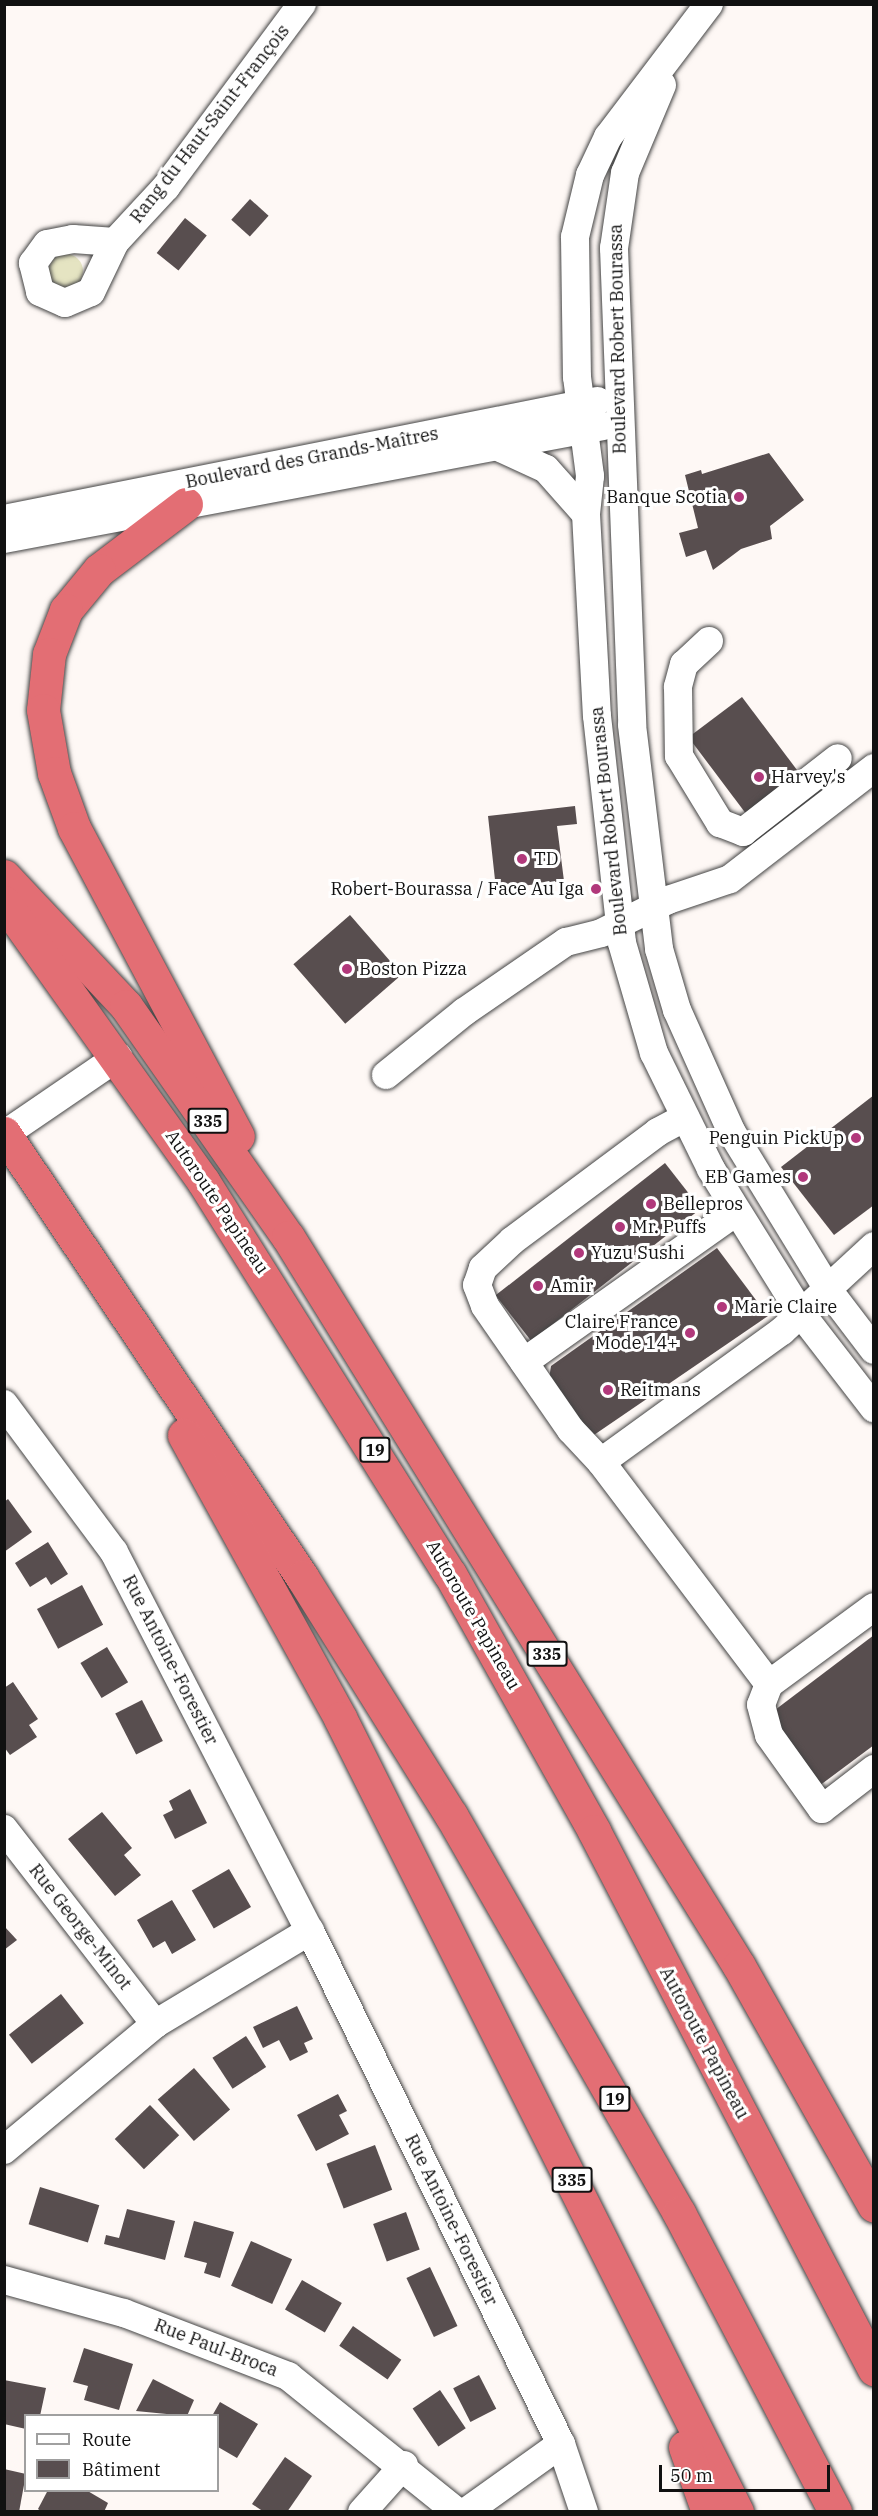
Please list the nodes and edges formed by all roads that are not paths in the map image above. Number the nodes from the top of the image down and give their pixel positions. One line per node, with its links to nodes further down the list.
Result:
1 (302, 4): 4 (street, Rang du Haut-Saint-François)
2 (709, 4): 3 (street)
3 (685, 37): 5 (street, Boulevard Robert Bourassa); 6 (street, Boulevard Robert Bourassa)
4 (115, 242)
5 (619, 410): 6 (street, Boulevard des Grands-Maîtres); 17 (street, Boulevard Robert Bourassa)
6 (583, 416): 7 (street, Boulevard des Grands-Maîtres); 9 (street, Boulevard Robert Bourassa); 10 (street, Boulevard des Grands-Maîtres)
7 (494, 446): 8 (street, Boulevard des Grands-Maîtres); 9 (street)
8 (186, 504): 11 (street, Boulevard des Grands-Maîtres); 25 (highway)
9 (586, 514): 18 (street, Boulevard Robert Bourassa)
10 (4, 519)
11 (4, 539)
12 (709, 641): 13 (street)
13 (838, 758)
14 (873, 768): 17 (street)
15 (4, 876): 25 (highway, 335)
16 (4, 902): 19 (highway, Autoroute Papineau / 19)
17 (654, 907): 18 (street); 27 (street, Boulevard Robert Bourassa)
18 (620, 924): 20 (street); 21 (street, Boulevard Robert Bourassa)
19 (118, 1057): 22 (street); 46 (highway, Autoroute Papineau / 19)
20 (386, 1075)
21 (684, 1118): 23 (street, Boulevard Robert Bourassa); 30 (street)
22 (5, 1133): 24 (highway, 19)
23 (736, 1212): 28 (street, Boulevard Robert Bourassa); 30 (street)
24 (62, 1218): 45 (highway, 335); 55 (highway, 19)
25 (288, 1237): 40 (highway, 335)
26 (873, 1246): 27 (street)
27 (829, 1291): 28 (street); 29 (street, Boulevard Robert Bourassa)
28 (802, 1315): 32 (street, Boulevard Robert Bourassa); 33 (street)
29 (873, 1350)
30 (524, 1362): 33 (street)
31 (4, 1404): 38 (street, Rue Antoine-Forestier)
32 (873, 1408)
33 (602, 1462): 35 (street)
34 (873, 1607): 35 (street)
35 (769, 1684): 36 (street)
36 (873, 1769)
37 (9, 1845): 39 (street, Rue George-Minot)
38 (310, 1931): 39 (street); 47 (street, Rue Antoine-Forestier)
39 (156, 2024): 41 (street)
40 (802, 2074): 42 (highway); 43 (highway, 335)
41 (4, 2150)
42 (873, 2177)
43 (873, 2206)
44 (4, 2280): 48 (street, Rue Paul-Broca)
45 (639, 2316): 53 (highway, 335); 54 (highway)
46 (873, 2369)
47 (561, 2444): 51 (street); 52 (street, Rue Antoine-Forestier)
48 (404, 2465): 49 (street); 50 (street, Rue Paul-Broca)
49 (362, 2511)
50 (457, 2511)
51 (465, 2511)
52 (584, 2511)
53 (708, 2511)
54 (737, 2511)
55 (836, 2511)

